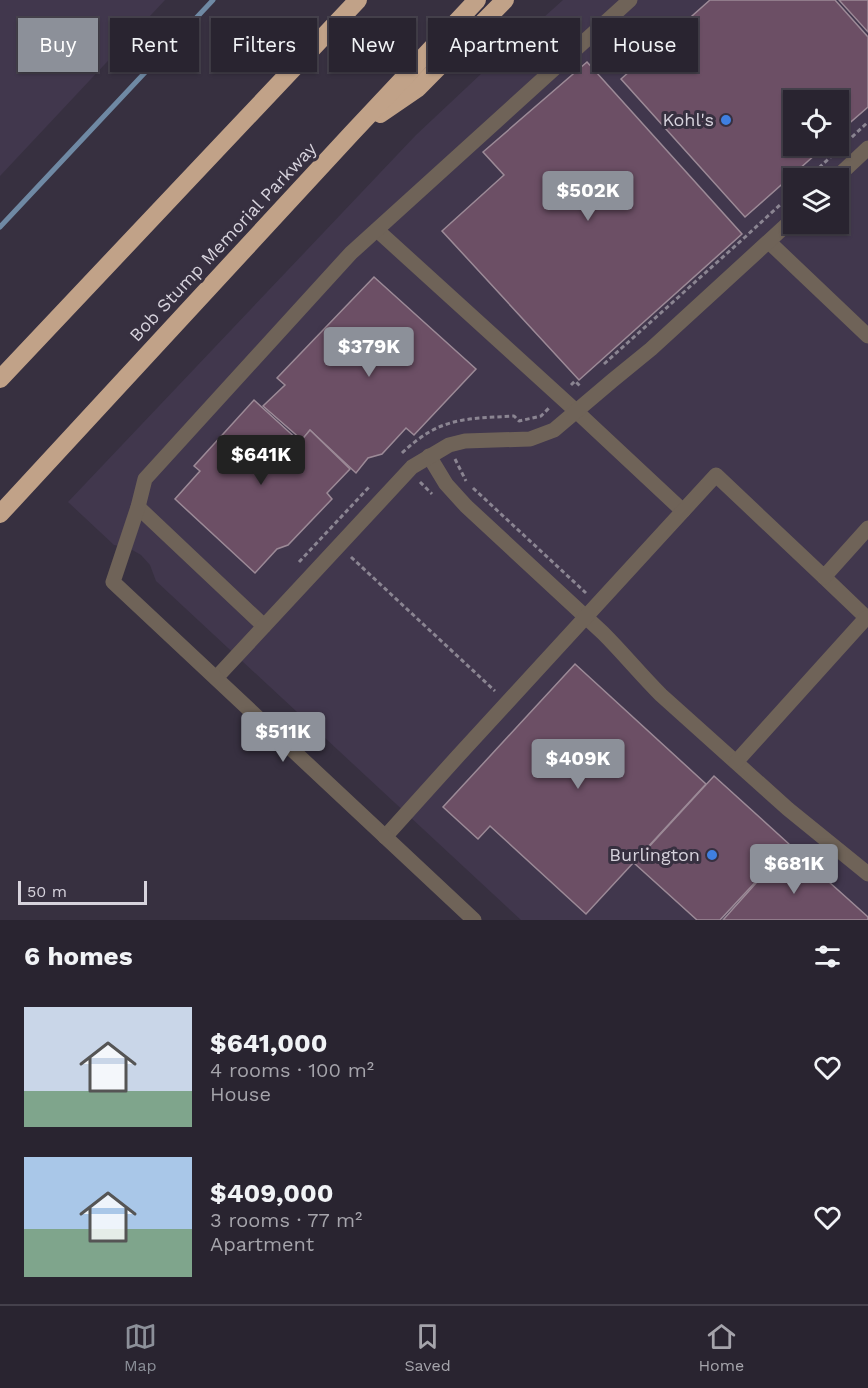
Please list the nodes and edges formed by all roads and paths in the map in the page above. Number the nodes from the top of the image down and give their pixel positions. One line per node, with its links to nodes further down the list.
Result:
1 (347, 0): 6 (highway)
2 (358, 0): 6 (highway)
3 (477, 0): 8 (highway, Bob Stump Memorial Parkway)
4 (505, 0): 8 (highway)
5 (630, 0): 14 (street)
6 (323, 38): 19 (highway)
7 (868, 122): 10 (path)
8 (352, 133): 26 (highway, Bob Stump Memorial Parkway)
9 (868, 148): 11 (street)
10 (819, 168)
11 (847, 168)
12 (783, 202): 17 (path)
13 (783, 229): 15 (street)
14 (377, 230): 21 (street); 24 (street)
15 (769, 242): 16 (street); 21 (street)
16 (868, 336)
17 (597, 371)
18 (588, 378): 20 (path)
19 (0, 379)
20 (567, 388)
21 (576, 411): 22 (street); 25 (street)
22 (429, 456): 32 (street); 34 (street)
23 (455, 459): 31 (path)
24 (138, 507): 34 (street); 35 (street)
25 (683, 511): 30 (street); 32 (street)
26 (0, 514)
27 (868, 528): 28 (street)
28 (863, 545): 30 (street)
29 (348, 553): 36 (path)
30 (824, 577): 33 (street)
31 (586, 593)
32 (586, 617): 37 (street); 38 (street)
33 (867, 619): 37 (street)
34 (264, 627): 35 (street)
35 (216, 678): 38 (street)
36 (495, 691)
37 (736, 762): 39 (street)
38 (385, 837): 40 (street)
39 (868, 874)
40 (474, 920)

